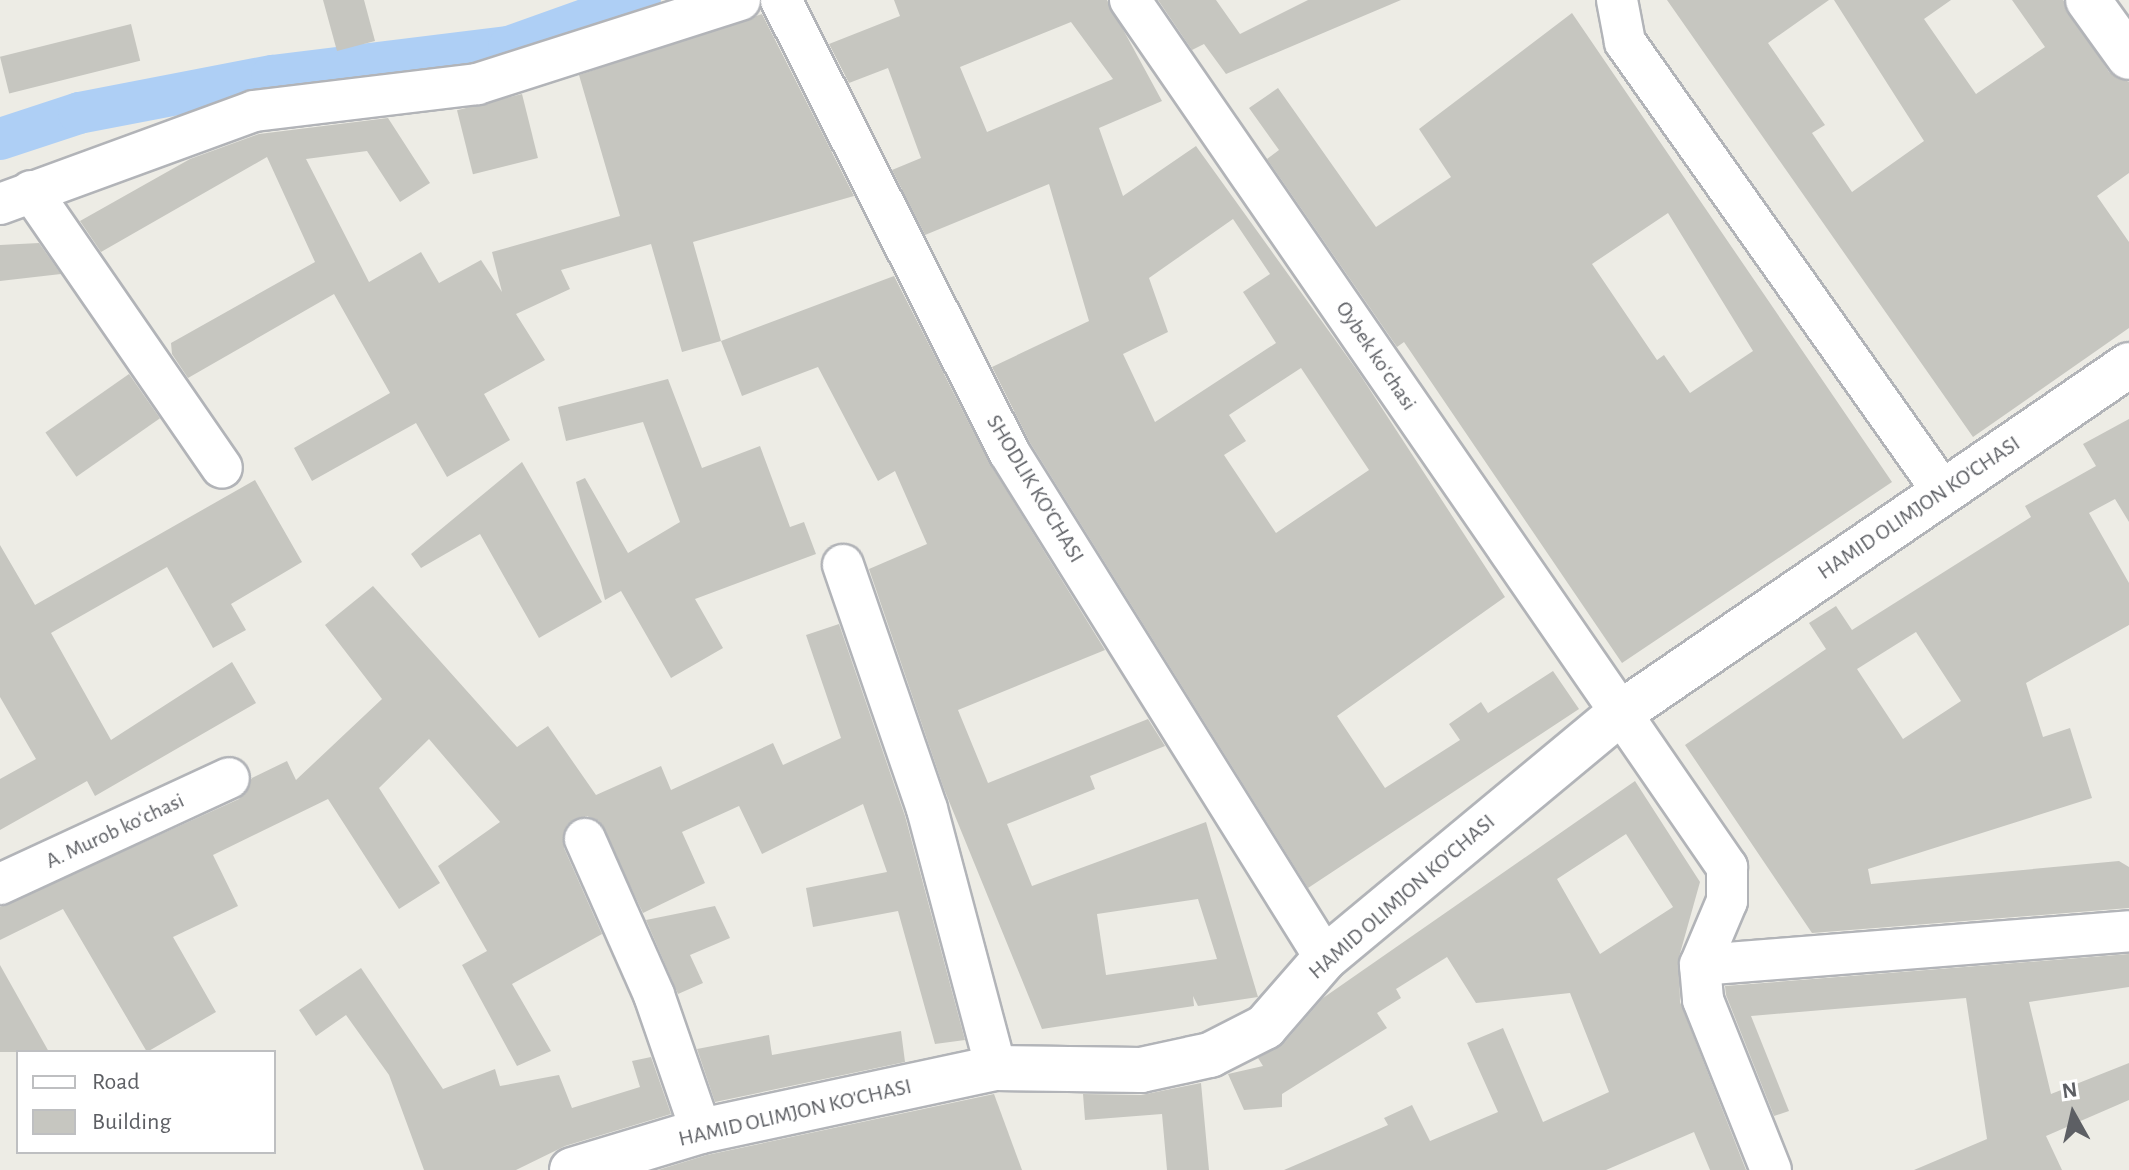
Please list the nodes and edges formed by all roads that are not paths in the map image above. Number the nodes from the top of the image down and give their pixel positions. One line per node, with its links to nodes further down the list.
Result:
1 (781, 0): 17 (street, SHODLIK KO‘CHASI)
2 (1130, 0): 12 (street, Oybek koʻchasi)
3 (1617, 0): 10 (street)
4 (2088, 0): 6 (street)
5 (723, 2): 7 (street)
6 (2129, 57)
7 (15, 198): 9 (street)
8 (2129, 365): 10 (street, HAMID OLIMJON KO'CHASI)
9 (222, 468)
10 (1944, 493): 12 (street, HAMID OLIMJON KO'CHASI)
11 (843, 565): 19 (street)
12 (1619, 714): 17 (street, HAMID OLIMJON KO'CHASI); 18 (street, Oybek koʻchasi)
13 (229, 778): 15 (street, A. Murob koʻchasi)
14 (585, 839): 20 (street)
15 (0, 884)
16 (2129, 931): 18 (street)
17 (1325, 958): 19 (street, HAMID OLIMJON KO'CHASI)
18 (1700, 965): 22 (street)
19 (996, 1068): 20 (street, HAMID OLIMJON KO'CHASI)
20 (701, 1131): 21 (street, HAMID OLIMJON KO'CHASI)
21 (572, 1170)
22 (1771, 1170)

